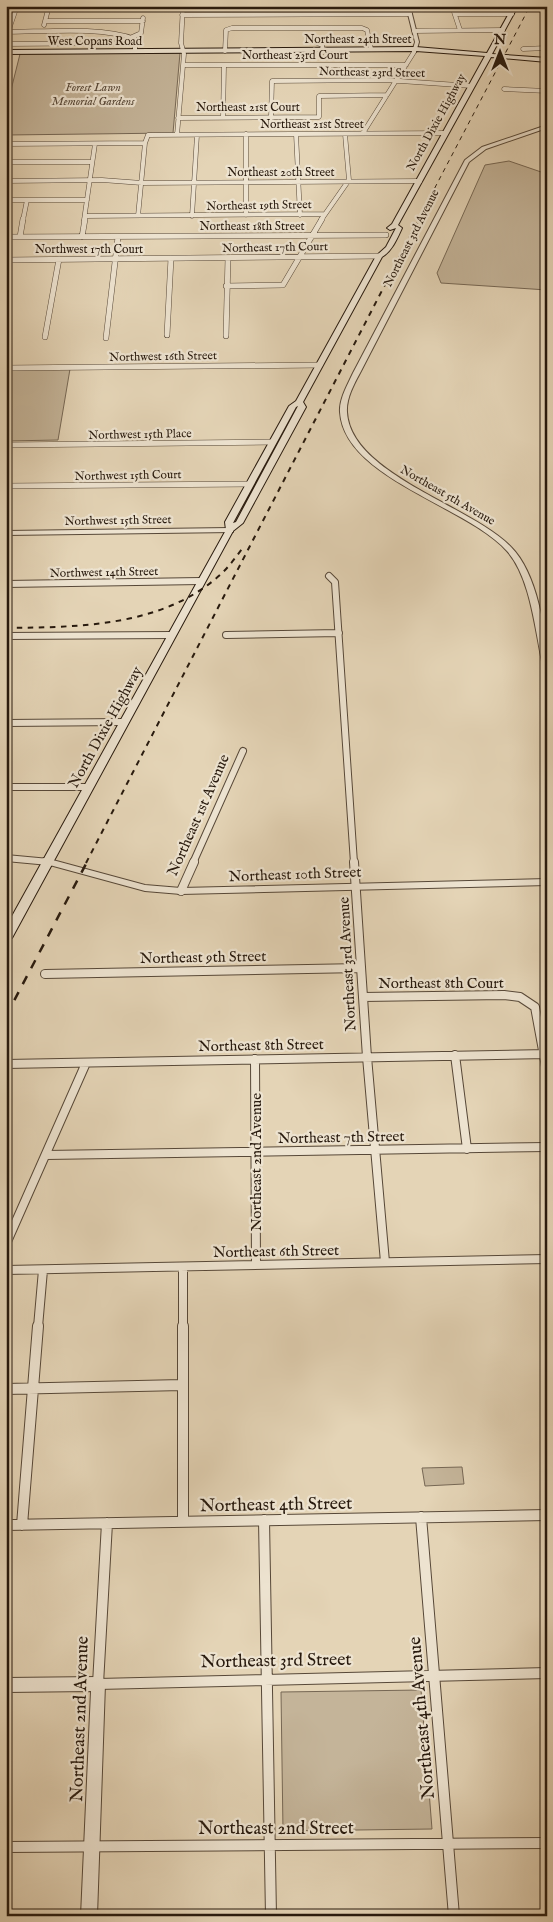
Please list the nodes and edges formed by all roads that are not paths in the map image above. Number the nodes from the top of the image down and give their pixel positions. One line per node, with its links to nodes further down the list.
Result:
1 (17, 6): 8 (street)
2 (49, 6): 14 (street)
3 (183, 6): 12 (street)
4 (408, 6): 9 (street)
5 (452, 6): 10 (street)
6 (516, 6): 11 (main road, North Dixie Highway)
7 (6, 12): 8 (street)
8 (13, 12): 13 (street)
9 (410, 14): 12 (street); 16 (street)
10 (455, 14): 11 (street); 17 (street)
11 (512, 14): 18 (main road, North Dixie Highway)
12 (182, 15): 30 (street)
13 (8, 22): 19 (street)
14 (45, 22): 20 (street); 22 (street)
15 (273, 28): 21 (street); 27 (street); 31 (street)
16 (414, 30): 17 (street); 33 (street)
17 (460, 30): 18 (street)
18 (503, 30): 35 (main road, North Dixie Highway)
19 (7, 32): 20 (street)
20 (43, 32): 22 (street)
21 (277, 34)
22 (132, 36): 23 (street)
23 (136, 43): 25 (street); 29 (street)
24 (317, 43): 32 (street)
25 (6, 44)
26 (547, 48): 28 (street)
27 (371, 49): 32 (main road, Northeast 24th Street); 33 (main road, Northeast 24th Street)
28 (523, 49)
29 (135, 51): 30 (main road, West Copans Road); 34 (main road, West Copans Road)
30 (184, 51): 31 (main road, Northeast 24th Street); 38 (street)
31 (225, 51): 32 (main road, Northeast 24th Street)
32 (323, 51): 33 (main road, Northeast 24th Street)
33 (415, 51): 35 (main road, Northeast 24th Street); 37 (street)
34 (6, 52)
35 (489, 55): 36 (main road, Northeast 24th Street); 41 (main road, North Dixie Highway)
36 (547, 61)
37 (406, 65): 39 (street, Northeast 23rd Court); 40 (street)
38 (184, 66): 39 (street, Northeast 23rd Court); 47 (street)
39 (224, 66): 45 (street)
40 (396, 80): 41 (street, Northeast 23rd Street); 44 (street); 46 (street, Northeast 23rd Street)
41 (472, 86): 50 (main road, North Dixie Highway)
42 (504, 89): 43 (street)
43 (547, 91)
44 (387, 95): 46 (street, Northeast 21st Court); 49 (street)
45 (223, 117): 46 (street, Northeast 21st Court); 47 (street, Northeast 21st Court)
46 (271, 117)
47 (178, 118): 55 (street)
48 (547, 126): 100 (street, Northeast 3rd Avenue)
49 (362, 133): 50 (street, Northeast 21st Street); 54 (street, Northeast 21st Street)
50 (446, 133): 64 (main road, North Dixie Highway)
51 (197, 134): 52 (street, Northeast 21st Street); 55 (street, Northeast 21st Street); 68 (street)
52 (246, 134): 53 (street, Northeast 21st Street); 65 (street)
53 (296, 134): 54 (street, Northeast 21st Street); 66 (street)
54 (345, 134): 63 (street)
55 (177, 135): 56 (street, Northeast 21st Street)
56 (145, 143): 58 (street); 67 (street)
57 (6, 144): 58 (street)
58 (95, 144): 60 (street)
59 (6, 162): 60 (street)
60 (92, 162): 61 (street)
61 (90, 180): 62 (street, Northeast 20th Street); 67 (street, Northeast 20th Street); 71 (street)
62 (6, 181)
63 (348, 181): 64 (street, Northeast 20th Street); 66 (street, Northeast 20th Street); 72 (street)
64 (420, 181): 78 (main road, North Dixie Highway)
65 (247, 182): 66 (street, Northeast 20th Street); 68 (street, Northeast 20th Street); 73 (street)
66 (298, 182): 74 (street)
67 (142, 183): 68 (street, Northeast 20th Street); 76 (street)
68 (195, 183): 77 (street)
69 (6, 200): 70 (street)
70 (27, 200): 71 (street); 81 (street)
71 (87, 200): 75 (street)
72 (325, 214): 74 (street, Northeast 19th Street); 80 (street)
73 (246, 215): 74 (street, Northeast 19th Street); 77 (street, Northeast 19th Street)
74 (300, 215)
75 (85, 216): 76 (street, Northeast 19th Street); 82 (street)
76 (138, 216): 77 (street, Northeast 19th Street)
77 (192, 216)
78 (395, 225): 79 (main road, North Dixie Highway); 85 (main road, North Dixie Highway)
79 (386, 235): 80 (street, Northeast 18th Street); 85 (main road, North Dixie Highway)
80 (313, 236): 83 (street, Northeast 18th Street); 86 (street)
81 (20, 237): 82 (street, Northeast 18th Street); 84 (street, Northeast 18th Street)
82 (82, 237): 83 (street, Northeast 18th Street)
83 (118, 237): 90 (street)
84 (6, 238)
85 (379, 256): 86 (street, Northeast 17th Court); 97 (main road, North Dixie Highway)
86 (299, 257): 88 (street, Northeast 17th Court); 92 (street)
87 (171, 258): 88 (street, Northeast 17th Court); 90 (street, Northwest 17th Court); 93 (street)
88 (228, 258): 92 (street)
89 (59, 259): 90 (street, Northwest 17th Court); 91 (street, Northwest 17th Court); 95 (street)
90 (116, 259): 96 (street)
91 (6, 260)
92 (226, 286): 94 (street)
93 (167, 335)
94 (226, 336)
95 (45, 337)
96 (106, 338)
97 (320, 365): 98 (street, Northwest 16th Street); 99 (main road, North Dixie Highway)
98 (6, 368)
99 (299, 402): 101 (main road, North Dixie Highway); 105 (main road, North Dixie Highway)
100 (343, 409): 114 (street, Northeast 5th Avenue)
101 (273, 442): 102 (street, Northwest 15th Place); 103 (main road, North Dixie Highway)
102 (6, 445)
103 (250, 484): 104 (street, Northwest 15th Court); 105 (main road, North Dixie Highway)
104 (6, 486)
105 (230, 530): 106 (street, Northwest 15th Street); 108 (main road, North Dixie Highway)
106 (6, 533)
107 (329, 576): 110 (street, Northeast 3rd Avenue)
108 (201, 581): 109 (street, Northwest 14th Street); 111 (main road, North Dixie Highway)
109 (6, 584)
110 (339, 633): 112 (street); 123 (street, Northeast 3rd Avenue)
111 (172, 635): 113 (street); 115 (main road, North Dixie Highway)
112 (226, 635)
113 (6, 636)
114 (547, 666)
115 (124, 722): 116 (street); 119 (main road, North Dixie Highway)
116 (6, 723)
117 (243, 751): 124 (street, Northeast 1st Avenue)
118 (6, 787): 119 (street)
119 (89, 787): 121 (main road, North Dixie Highway)
120 (6, 858): 121 (street)
121 (49, 862): 124 (street, Northeast 10th Street); 125 (main road, North Dixie Highway)
122 (547, 882): 123 (street, Northeast 10th Street)
123 (357, 887): 124 (street, Northeast 10th Street); 127 (street, Northeast 3rd Avenue)
124 (181, 892)
125 (10, 926): 126 (main road, North Dixie Highway)
126 (6, 938)
127 (361, 968): 128 (street, Northeast 9th Street); 129 (street, Northeast 3rd Avenue)
128 (45, 974)
129 (363, 997): 130 (street, Northeast 8th Court); 132 (street, Northeast 3rd Avenue)
130 (545, 1054): 131 (street, Northeast 8th Street); 136 (street)
131 (455, 1055): 132 (street, Northeast 8th Street); 138 (street)
132 (367, 1057): 133 (street, Northeast 8th Street); 139 (street, Northeast 3rd Avenue)
133 (255, 1059): 134 (street, Northeast 8th Street); 140 (street, Northeast 2nd Avenue)
134 (86, 1062): 135 (street, Northeast 8th Street); 141 (street)
135 (6, 1064)
136 (547, 1072)
137 (547, 1147): 138 (street, Northeast 7th Street)
138 (467, 1149): 139 (street, Northeast 7th Street)
139 (374, 1150): 140 (street, Northeast 7th Street); 144 (street, Northeast 3rd Avenue)
140 (256, 1152): 141 (street, Northeast 7th Street); 145 (street, Northeast 2nd Avenue)
141 (46, 1155): 142 (street)
142 (6, 1244)
143 (547, 1259): 144 (street, Northeast 6th Street)
144 (384, 1262): 145 (street, Northeast 6th Street)
145 (256, 1265): 146 (street, Northeast 6th Street)
146 (183, 1266): 148 (street, Northeast 6th Street); 149 (street)
147 (6, 1270): 148 (street, Northeast 6th Street)
148 (44, 1270): 151 (street)
149 (182, 1385): 151 (street); 155 (street)
150 (6, 1389): 151 (street)
151 (33, 1389): 158 (street)
152 (547, 1515): 153 (street, Northeast 4th Street)
153 (421, 1517): 154 (street, Northeast 4th Street); 160 (street, Northeast 4th Avenue)
154 (264, 1520): 155 (street, Northeast 4th Street); 161 (street)
155 (183, 1522): 156 (street, Northeast 4th Street)
156 (107, 1523): 158 (street, Northeast 4th Street); 162 (street, Northeast 2nd Avenue)
157 (6, 1525): 158 (street, Northeast 4th Street)
158 (22, 1525)
159 (547, 1674): 160 (street, Northeast 3rd Street)
160 (435, 1675): 161 (street, Northeast 3rd Street); 165 (street, Northeast 4th Avenue)
161 (268, 1680): 162 (street, Northeast 3rd Street); 166 (street)
162 (98, 1684): 163 (street, Northeast 3rd Street); 168 (street, Northeast 2nd Avenue)
163 (6, 1685)
164 (547, 1843): 165 (street, Northeast 2nd Street)
165 (449, 1844): 166 (street, Northeast 2nd Street); 171 (street, Northeast 4th Avenue)
166 (269, 1846): 168 (street, Northeast 2nd Street); 170 (street)
167 (6, 1847): 168 (street, Northeast 2nd Street)
168 (92, 1847): 169 (street, Northeast 2nd Avenue)
169 (88, 1916)
170 (270, 1916)
171 (454, 1916)

